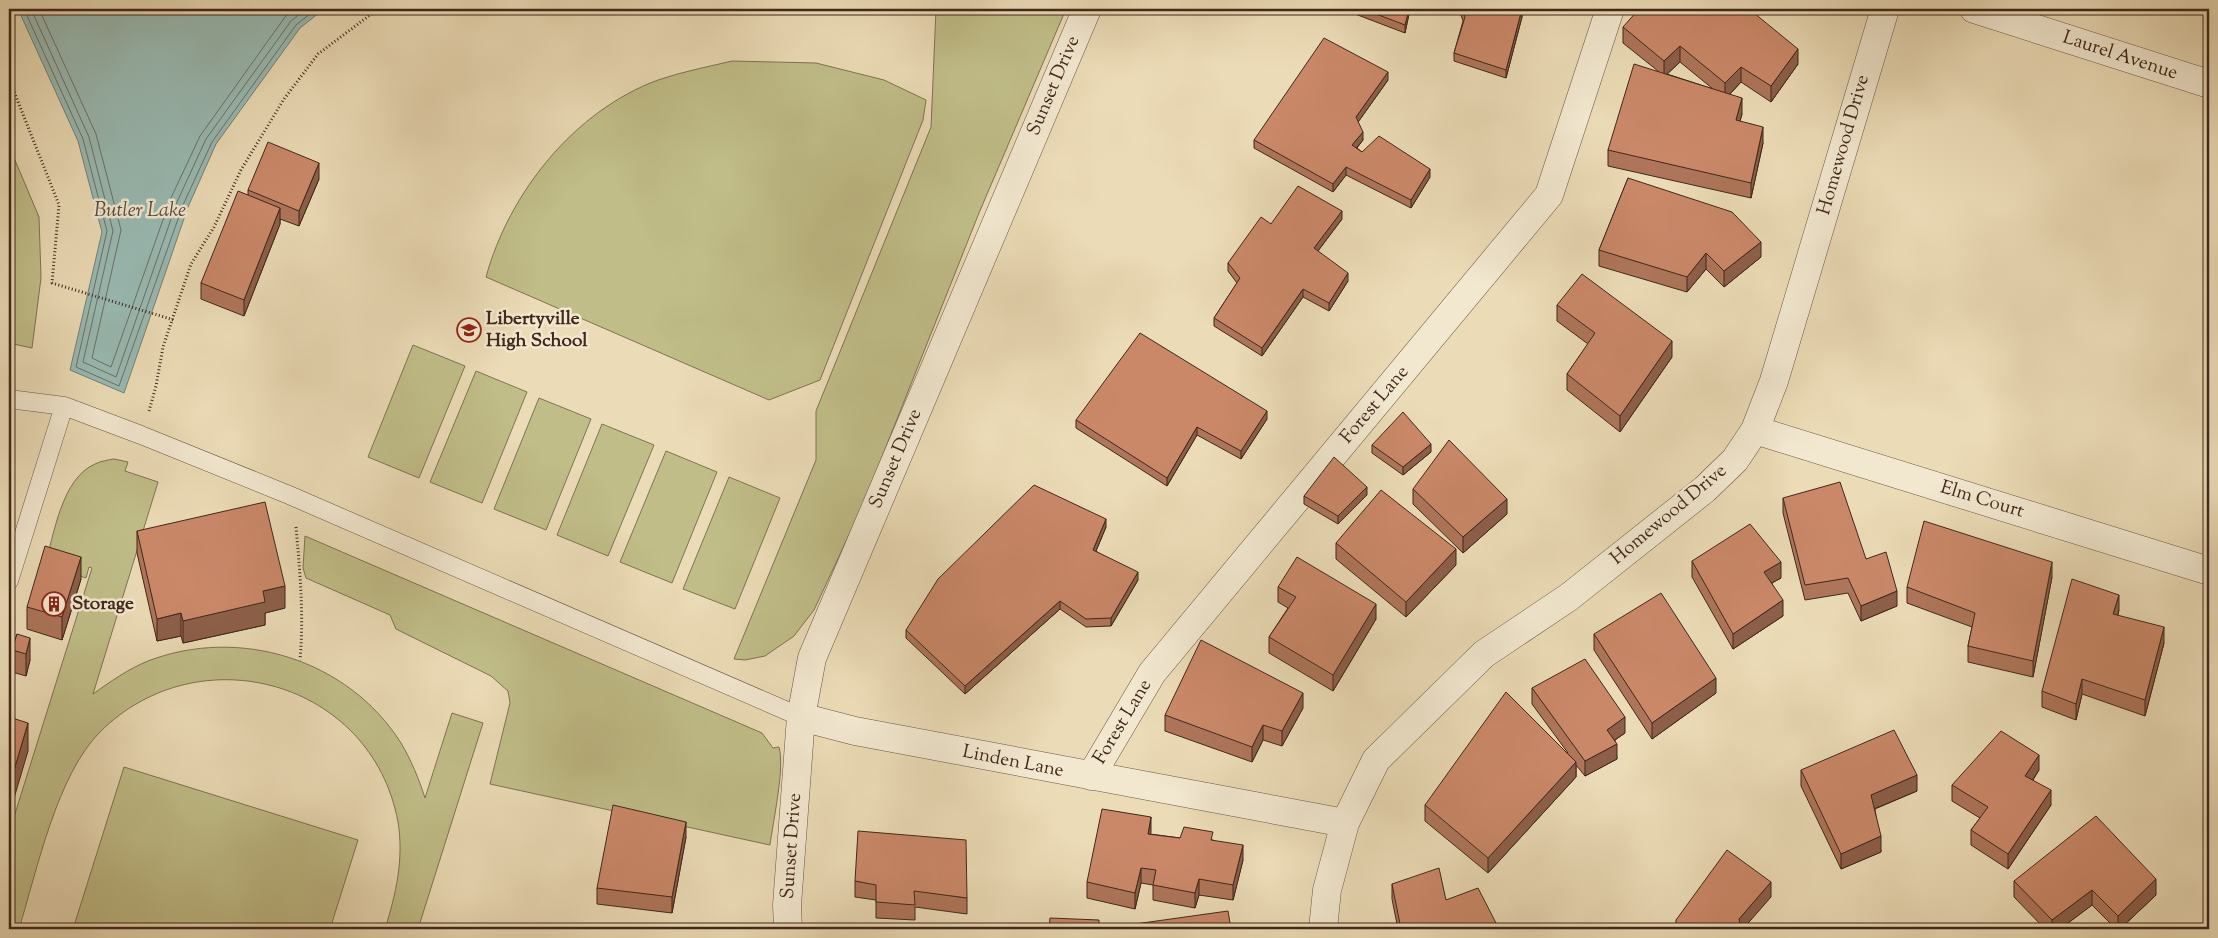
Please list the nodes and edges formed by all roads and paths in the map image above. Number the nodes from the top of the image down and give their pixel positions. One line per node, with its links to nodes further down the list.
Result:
1 (378, 9): 8 (path)
2 (1087, 9): 17 (street, Sunset Drive)
3 (1610, 9): 18 (street, Forest Lane)
4 (1884, 9): 12 (street, Homewood Drive)
5 (1974, 9): 7 (street, Laurel Avenue)
6 (9, 79): 8 (path)
7 (2209, 84)
8 (174, 320): 9 (path)
9 (156, 386)
10 (9, 400): 11 (lane)
11 (64, 406): 15 (lane); 17 (lane)
12 (1755, 430): 14 (street, Elm Court); 19 (street, Homewood Drive)
13 (296, 526): 16 (path)
14 (2209, 571)
15 (9, 581)
16 (300, 660)
17 (801, 717): 18 (street, Linden Lane); 20 (street, Sunset Drive)
18 (1091, 776): 19 (street, Linden Lane)
19 (1345, 823): 21 (street, Homewood Drive)
20 (788, 929)
21 (1323, 929)

